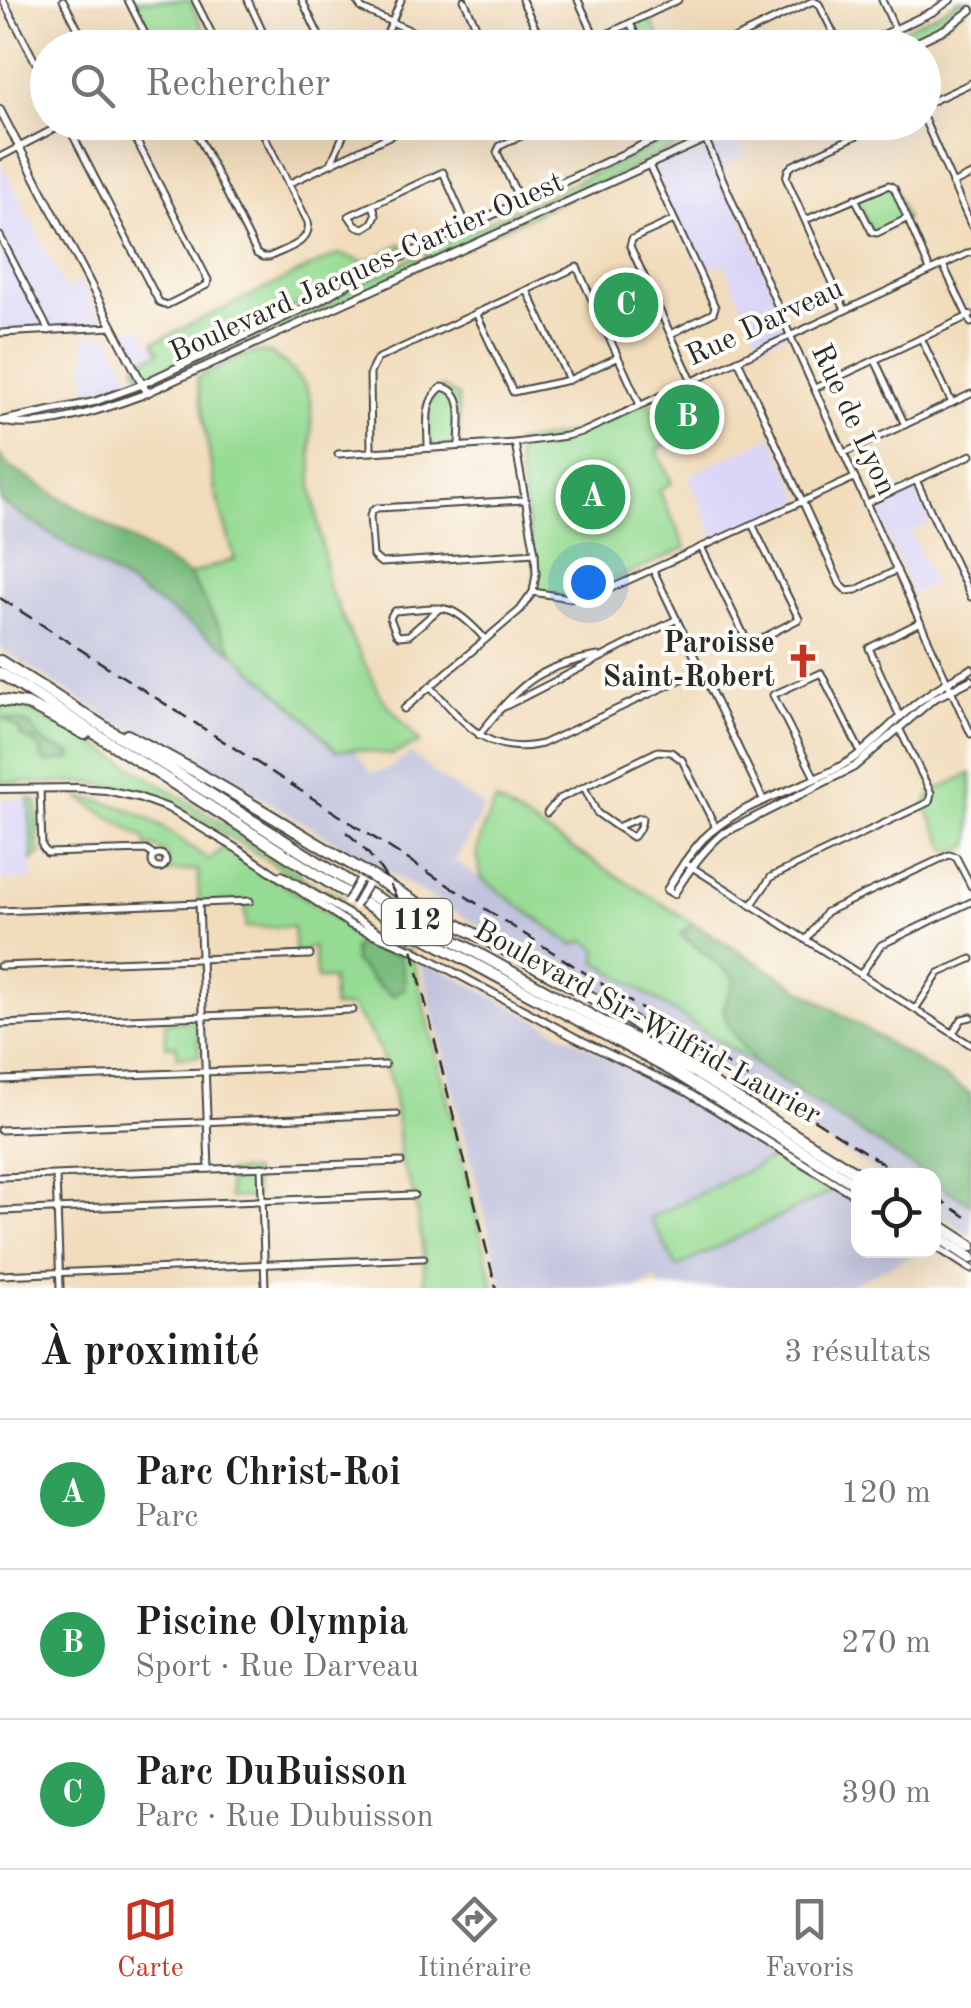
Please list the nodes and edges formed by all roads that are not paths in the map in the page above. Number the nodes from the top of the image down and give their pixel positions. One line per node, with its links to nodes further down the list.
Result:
1 (4, 0): 36 (street)
2 (64, 0): 21 (street)
3 (128, 0): 22 (street)
4 (195, 0): 23 (street)
5 (248, 0): 24 (street)
6 (302, 0): 25 (street)
7 (356, 0): 18 (street)
8 (401, 0): 18 (street)
9 (464, 0): 28 (street)
10 (522, 0): 29 (street)
11 (578, 0): 30 (street)
12 (658, 0): 16 (street)
13 (678, 0): 16 (street)
14 (882, 0): 20 (street)
15 (950, 0): 20 (street)
16 (661, 8): 19 (street)
17 (971, 10): 35 (street)
18 (392, 22): 26 (street); 27 (street)
19 (630, 23): 31 (street); 32 (street)
20 (896, 29)
21 (79, 30)
22 (143, 30)
23 (208, 30)
24 (262, 30)
25 (316, 30)
26 (389, 30)
27 (410, 30)
28 (478, 30)
29 (536, 30)
30 (592, 30)
31 (615, 30)
32 (633, 30)
33 (753, 30): 34 (street)
34 (831, 30)
35 (941, 31)
36 (30, 51)
37 (969, 84): 38 (street); 39 (street)
38 (971, 93)
39 (941, 97)
40 (0, 110): 53 (street)
41 (33, 140): 53 (street)
42 (76, 140): 43 (street)
43 (135, 140)
44 (199, 140): 58 (street)
45 (266, 140): 58 (street)
46 (341, 140): 55 (street)
47 (380, 140): 55 (street)
48 (513, 140): 61 (street)
49 (655, 140): 61 (street, Boulevard Jacques-Cartier Ouest)
50 (705, 140): 56 (street, Boulevard Jacques-Cartier Ouest); 80 (street, Rue de Lyon)
51 (847, 140): 65 (street)
52 (933, 140): 59 (street)
53 (19, 147): 54 (street); 76 (street)
54 (0, 157)
55 (331, 164): 58 (street)
56 (649, 166): 64 (street); 89 (street, Boulevard Jacques-Cartier Ouest)
57 (971, 175): 59 (street)
58 (288, 184)
59 (952, 184): 66 (street)
60 (854, 198): 63 (street); 63 (street); 65 (street)
61 (520, 201): 67 (street, Boulevard Jacques-Cartier Ouest)
62 (373, 205): 62 (street); 67 (street)
63 (906, 219): 71 (street)
64 (674, 220): 79 (street); 79 (street)
65 (805, 220): 73 (street)
66 (971, 225)
67 (467, 226): 87 (street, Boulevard Jacques-Cartier Ouest)
68 (0, 236): 77 (street)
69 (971, 252): 70 (street, Rue Darveau)
70 (943, 265): 71 (street, Rue Darveau); 75 (street)
71 (930, 271): 73 (street, Rue Darveau)
72 (526, 290): 74 (street); 82 (street); 85 (street)
73 (845, 310): 80 (street, Rue Darveau)
74 (476, 313): 85 (street); 98 (street)
75 (970, 318): 81 (street)
76 (113, 328): 77 (street); 87 (street)
77 (49, 332): 78 (street)
78 (0, 333)
79 (671, 334): 86 (street)
80 (790, 336): 83 (street, Rue Darveau); 88 (street, Rue de Lyon)
81 (921, 338): 84 (street); 91 (street)
82 (618, 357): 85 (street); 92 (street)
83 (738, 360): 86 (street, Rue Darveau); 105 (street)
84 (875, 360): 88 (street); 94 (street)
85 (569, 380)
86 (692, 381): 92 (street, Rue Darveau)
87 (142, 384): 89 (street); 93 (street, Boulevard Jacques-Cartier Ouest)
88 (814, 389): 100 (street, Rue de Lyon)
89 (147, 393): 93 (street, Boulevard Jacques-Cartier Ouest)
90 (971, 394): 91 (street)
91 (952, 403): 94 (street)
92 (640, 405): 95 (street, Rue Darveau)
93 (1, 421)
94 (905, 424): 100 (street)
95 (515, 443): 96 (street, Rue Darveau); 104 (street)
96 (460, 445): 97 (street, Rue Darveau); 97 (street)
97 (428, 447): 98 (street, Rue Darveau)
98 (371, 452): 99 (street, Rue Darveau)
99 (338, 454)
100 (844, 454): 102 (street, Rue de Lyon)
101 (969, 458): 103 (street)
102 (855, 477): 105 (street); 106 (street, Rue de Lyon)
103 (916, 480): 106 (street); 113 (street)
104 (524, 500): 109 (street); 109 (street)
105 (803, 500): 107 (street); 111 (street)
106 (867, 503): 111 (street, Rue de Lyon)
107 (752, 524): 108 (street); 108 (street)
108 (702, 547): 110 (street)
109 (534, 553): 112 (street)
110 (653, 570): 112 (street); 115 (street)
111 (897, 570): 116 (street, Rue de Lyon)
112 (533, 592): 117 (street)
113 (971, 598)
114 (440, 608): 114 (street); 117 (street)
115 (677, 619): 118 (street); 121 (street)
116 (920, 622): 123 (street, Rue de Lyon); 131 (street)
117 (484, 640): 125 (street)
118 (601, 655): 128 (street); 128 (street)
119 (0, 661): 129 (highway, Boulevard Sir-Wilfrid-Laurier / 112)
120 (971, 669): 123 (street)
121 (701, 670): 134 (street); 141 (street)
122 (0, 673): 136 (highway, Boulevard Sir-Wilfrid-Laurier / 112)
123 (947, 680): 126 (street, Rue de Lyon); 131 (street)
124 (971, 680): 126 (street)
125 (430, 686): 130 (street); 134 (street)
126 (951, 689): 132 (street); 133 (street, Rue de Lyon)
127 (0, 700): 136 (highway)
128 (504, 707): 134 (street)
129 (74, 708): 147 (highway); 171 (highway, Boulevard Sir-Wilfrid-Laurier / 112)
130 (404, 709)
131 (900, 717): 132 (street); 135 (street)
132 (900, 728): 146 (street); 152 (street)
133 (971, 734)
134 (479, 735)
135 (861, 753): 137 (street); 137 (street)
136 (135, 759): 181 (highway, Boulevard Sir-Wilfrid-Laurier / 112)
137 (815, 778): 141 (street)
138 (584, 787): 142 (street); 143 (street); 144 (street)
139 (40, 789): 140 (street, Boulevard Sir-Wilfrid-Laurier); 145 (street); 154 (street, Boulevard Sir-Wilfrid-Laurier)
140 (0, 791)
141 (764, 801): 144 (street)
142 (546, 812)
143 (617, 827): 143 (street)
144 (716, 828): 146 (street)
145 (154, 856)
146 (688, 865): 152 (street)
147 (366, 879): 154 (street, bridge); 171 (highway)
148 (971, 886): 155 (street)
149 (250, 901): 151 (street)
150 (971, 902): 160 (street)
151 (199, 903): 153 (street); 158 (street)
152 (751, 906): 155 (street)
153 (0, 911)
154 (344, 915): 182 (street, Boulevard Sir-Wilfrid-Laurier)
155 (806, 940): 160 (street)
156 (310, 955): 158 (street)
157 (971, 958): 161 (street)
158 (201, 959): 159 (street); 163 (street)
159 (0, 966)
160 (861, 974): 161 (street)
161 (916, 1009): 166 (street)
162 (354, 1010): 163 (street)
163 (204, 1016): 165 (street); 169 (street)
164 (971, 1017): 166 (street)
165 (0, 1024)
166 (953, 1033): 167 (street)
167 (971, 1045)
168 (385, 1065): 169 (street)
169 (205, 1072): 170 (street); 173 (street)
170 (0, 1080)
171 (736, 1096): 178 (highway, Boulevard Sir-Wilfrid-Laurier / 112)
172 (396, 1114): 173 (street)
173 (207, 1122): 174 (street); 177 (street)
174 (0, 1130)
175 (401, 1162): 176 (street)
176 (261, 1167): 177 (street); 184 (street)
177 (209, 1169): 179 (street)
178 (851, 1170)
179 (56, 1175): 180 (street); 185 (street)
180 (0, 1178)
181 (851, 1182)
182 (851, 1193)
183 (414, 1196): 184 (street)
184 (262, 1201): 185 (street); 193 (street)
185 (57, 1208): 186 (street); 195 (street)
186 (0, 1211)
187 (941, 1227): 189 (highway)
188 (941, 1239): 192 (highway)
189 (971, 1246)
190 (941, 1250): 194 (street)
191 (424, 1258): 193 (street)
192 (971, 1258)
193 (264, 1264): 195 (street); 198 (street)
194 (971, 1269)
195 (60, 1272): 196 (street); 197 (street)
196 (0, 1275)
197 (60, 1288)
198 (264, 1288)

